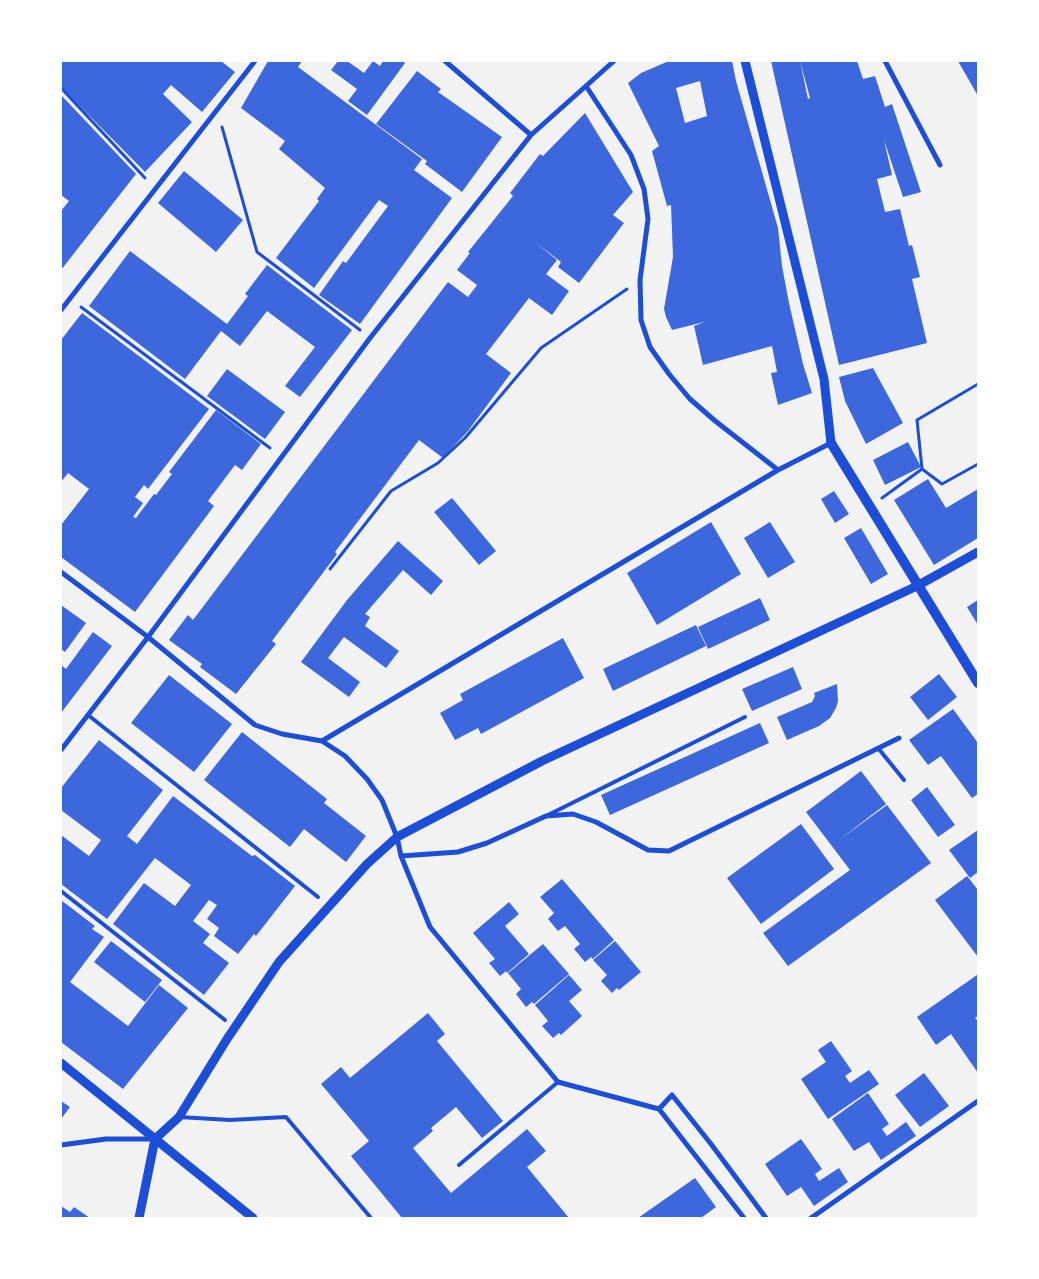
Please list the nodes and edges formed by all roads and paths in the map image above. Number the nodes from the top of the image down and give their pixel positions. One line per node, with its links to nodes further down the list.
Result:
1 (255, 61): 8 (street)
2 (445, 61): 9 (street)
3 (614, 61): 6 (street)
4 (745, 61): 17 (street)
5 (885, 61): 10 (street)
6 (586, 86): 9 (street); 12 (street)
7 (61, 88): 11 (path)
8 (218, 110): 11 (street); 15 (path)
9 (531, 135): 15 (street)
10 (940, 165)
11 (156, 189): 13 (street)
12 (640, 280): 21 (street); 24 (path)
13 (70, 299): 14 (street); 18 (path)
14 (61, 310)
15 (370, 338): 18 (street)
16 (978, 384): 20 (path)
17 (831, 443): 21 (street); 22 (main road)
18 (282, 456): 27 (street)
19 (978, 464): 20 (path)
20 (922, 468): 22 (path)
21 (778, 470): 32 (street)
22 (870, 508): 26 (main road)
23 (978, 552): 26 (street)
24 (330, 569)
25 (61, 572): 27 (street)
26 (917, 586): 28 (main road); 37 (street)
27 (148, 637): 29 (street); 32 (street)
28 (978, 683)
29 (88, 715): 34 (street); 40 (lane)
30 (745, 717): 36 (lane)
31 (899, 738): 33 (street)
32 (322, 741): 37 (street)
33 (878, 748): 35 (lane); 36 (street)
34 (61, 750)
35 (904, 780)
36 (546, 816): 38 (street)
37 (397, 837): 38 (street); 46 (street)
38 (401, 856): 43 (street)
39 (61, 891): 41 (lane)
40 (318, 897)
41 (224, 1020)
42 (61, 1063): 47 (street)
43 (558, 1082): 45 (street); 49 (lane)
44 (978, 1101): 55 (street)
45 (659, 1109): 53 (street); 54 (street)
46 (179, 1117): 47 (street); 52 (lane)
47 (155, 1139): 48 (street); 50 (street); 51 (street)
48 (61, 1145)
49 (459, 1165)
50 (139, 1218)
51 (253, 1218)
52 (371, 1218)
53 (744, 1218)
54 (766, 1218)
55 (811, 1218)

